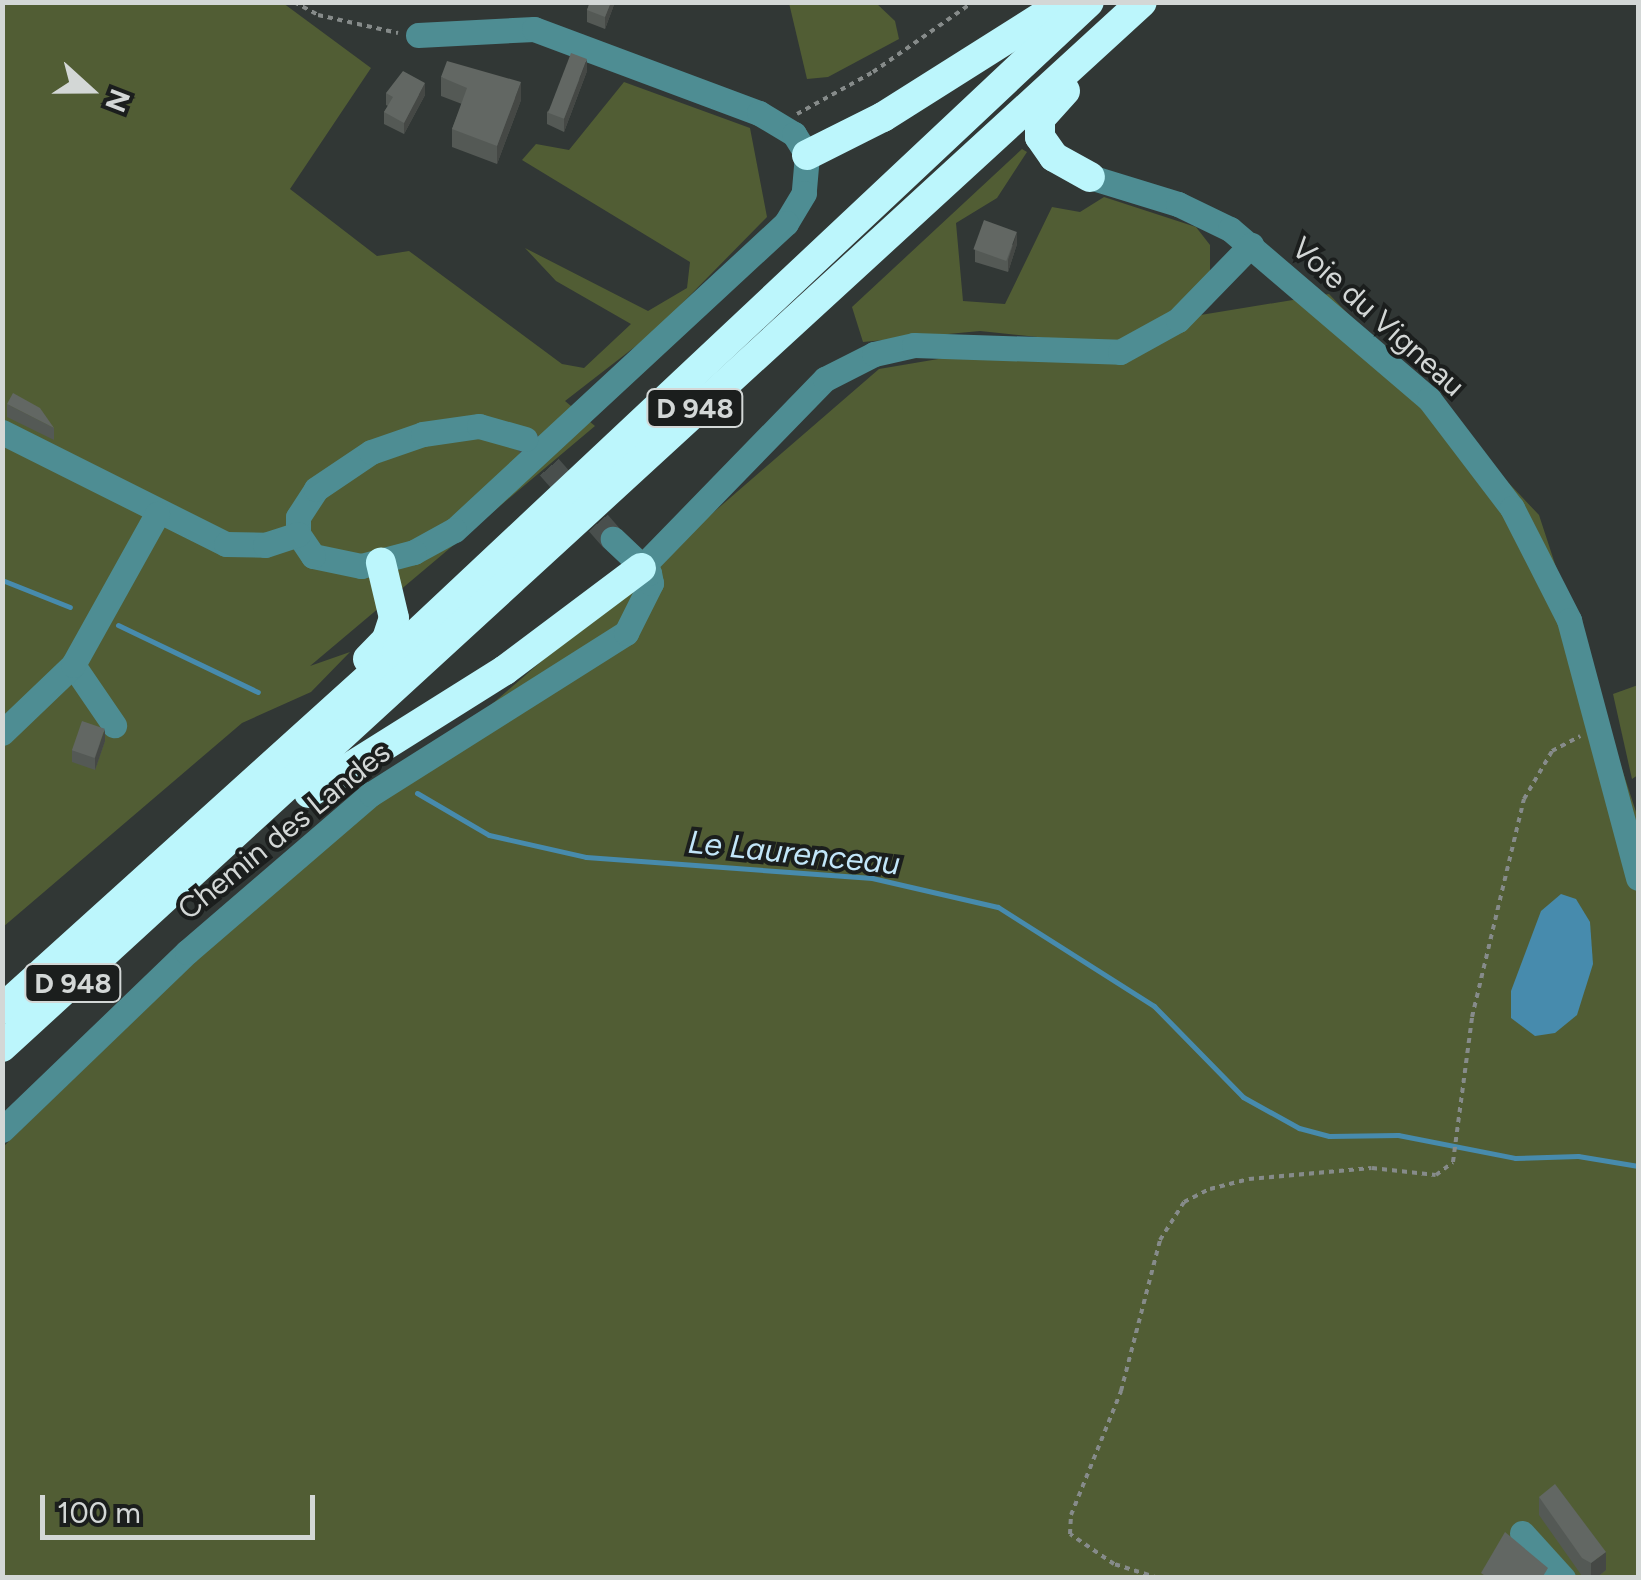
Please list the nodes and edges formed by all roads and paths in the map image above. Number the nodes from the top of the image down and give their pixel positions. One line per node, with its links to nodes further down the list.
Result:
1 (294, 2): 6 (path)
2 (973, 2): 7 (path)
3 (1086, 2): 8 (highway); 22 (highway, D 948)
4 (1142, 2): 23 (highway, D 948)
5 (1154, 2): 9 (highway)
6 (418, 34): 7 (street)
7 (782, 127): 8 (street)
8 (806, 156): 16 (street)
9 (1090, 178): 10 (street, Voie du Vigneau)
10 (1251, 245): 17 (street); 20 (street, Voie du Vigneau)
11 (2, 432): 13 (street)
12 (525, 438): 14 (street)
13 (157, 514): 14 (street); 18 (street)
14 (298, 534): 16 (street)
15 (613, 539): 17 (street)
16 (381, 563): 22 (highway)
17 (641, 568): 23 (highway); 27 (street, Chemin des Landes)
18 (74, 666): 19 (street); 21 (street)
19 (114, 725)
20 (1597, 729): 24 (street, Voie du Vigneau); 29 (path)
21 (2, 733)
22 (303, 737): 25 (highway, D 948)
23 (254, 820): 26 (highway, D 948)
24 (1638, 878)
25 (2, 1009)
26 (2, 1047)
27 (2, 1130)
28 (1522, 1533): 30 (street)
29 (1158, 1578)
30 (1563, 1578)

